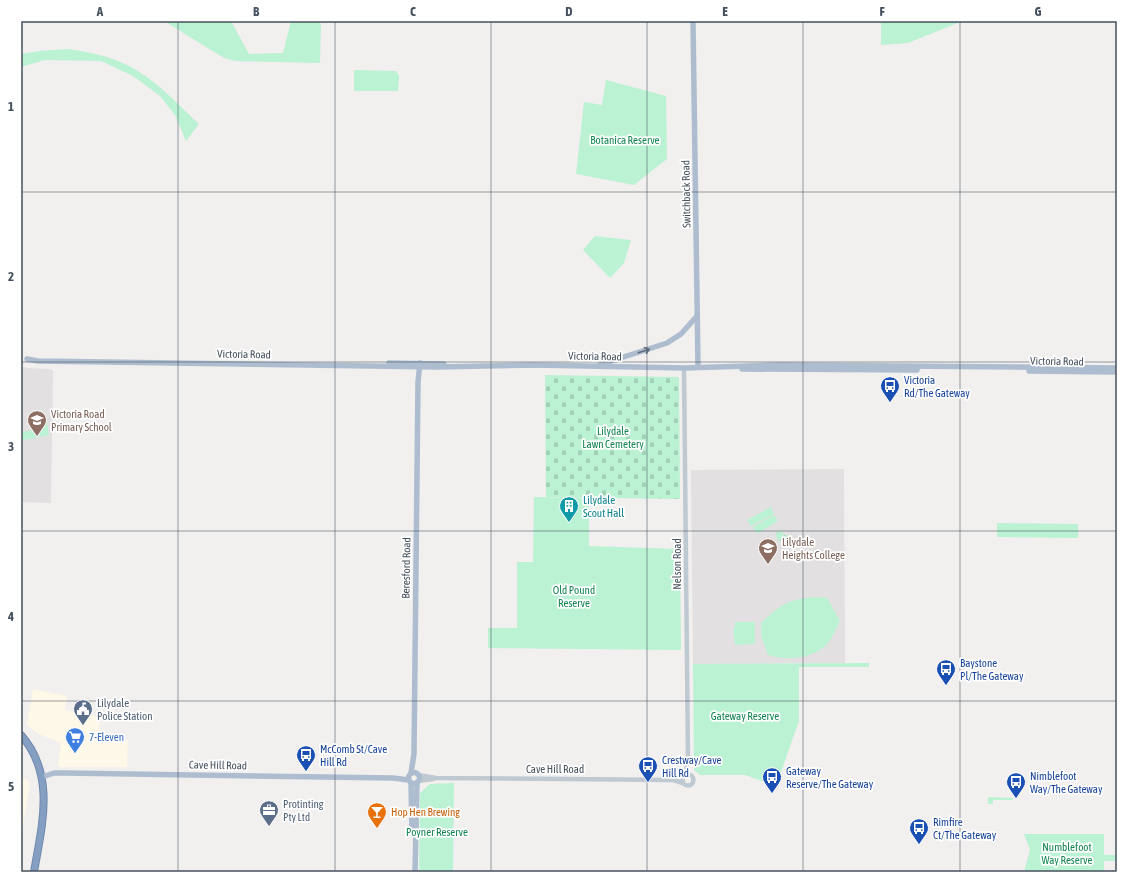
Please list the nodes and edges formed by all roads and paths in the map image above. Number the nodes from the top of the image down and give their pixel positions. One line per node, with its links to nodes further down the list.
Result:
1 (693, 21): 2 (main road, Switchback Road)
2 (697, 316): 5 (main road, one-way to 2); 6 (main road, Switchback Road)
3 (24, 359): 4 (main road, Victoria Road)
4 (418, 365): 5 (main road, Victoria Road); 15 (main road, Beresford Road)
5 (593, 366): 7 (main road, Victoria Road)
6 (698, 367): 7 (main road, Victoria Road); 8 (main road, Victoria Road)
7 (684, 368): 12 (street, Nelson Road)
8 (997, 368): 9 (main road, Victoria Road); 10 (main road, Victoria Road)
9 (1117, 368)
10 (1117, 372)
11 (21, 735): 14 (highway)
12 (688, 761): 13 (street, Nelson Road); 16 (street, Nelson Road)
13 (691, 776): 16 (street, Cave Hill Road); 16 (street)
14 (42, 777): 15 (main road, Cave Hill Road); 17 (highway)
15 (414, 778): 16 (street, Cave Hill Road); 18 (main road, Beresford Road); 19 (main road, Beresford Road)
16 (684, 779)
17 (34, 872)
18 (411, 872)
19 (415, 872)

